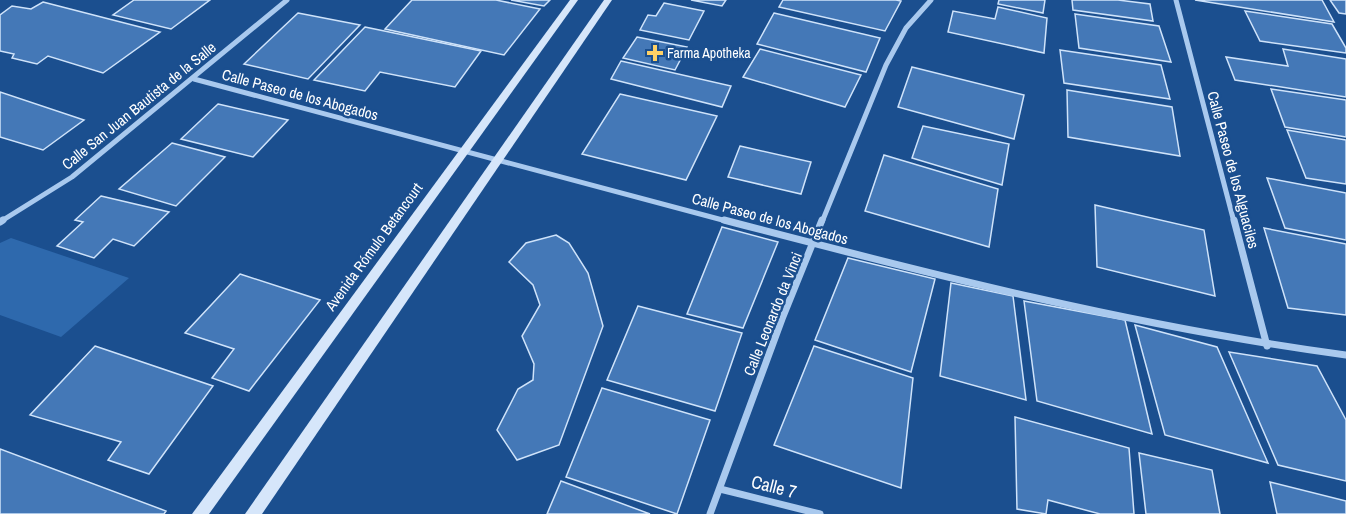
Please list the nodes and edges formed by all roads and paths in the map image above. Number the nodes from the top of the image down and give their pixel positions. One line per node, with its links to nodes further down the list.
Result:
1 (287, 0): 6 (street, Calle San Juan Bautista de la Salle)
2 (574, 0): 7 (main road, Avenida Rómulo Betancourt)
3 (608, 0): 8 (main road)
4 (931, 0): 10 (street, Calle Leonardo da Vinci)
5 (1176, 0): 11 (street, Calle Paseo de los Alguaciles)
6 (194, 79): 7 (street, Calle Paseo de los Abogados); 9 (street, Calle San Juan Bautista de la Salle)
7 (464, 150): 8 (street, Calle Paseo de los Abogados); 14 (main road, Avenida Rómulo Betancourt)
8 (497, 158): 10 (street, Calle Paseo de los Abogados); 15 (main road)
9 (0, 222)
10 (814, 244): 11 (street, Calle Paseo de los Abogados); 13 (street, Calle Leonardo da Vinci)
11 (1267, 346): 12 (street, Calle Paseo de los Abogados)
12 (1346, 355)
13 (720, 489): 16 (street, Calle Leonardo da Vinci); 17 (street, Calle 7)
14 (200, 514)
15 (253, 514)
16 (710, 514)
17 (820, 514)

